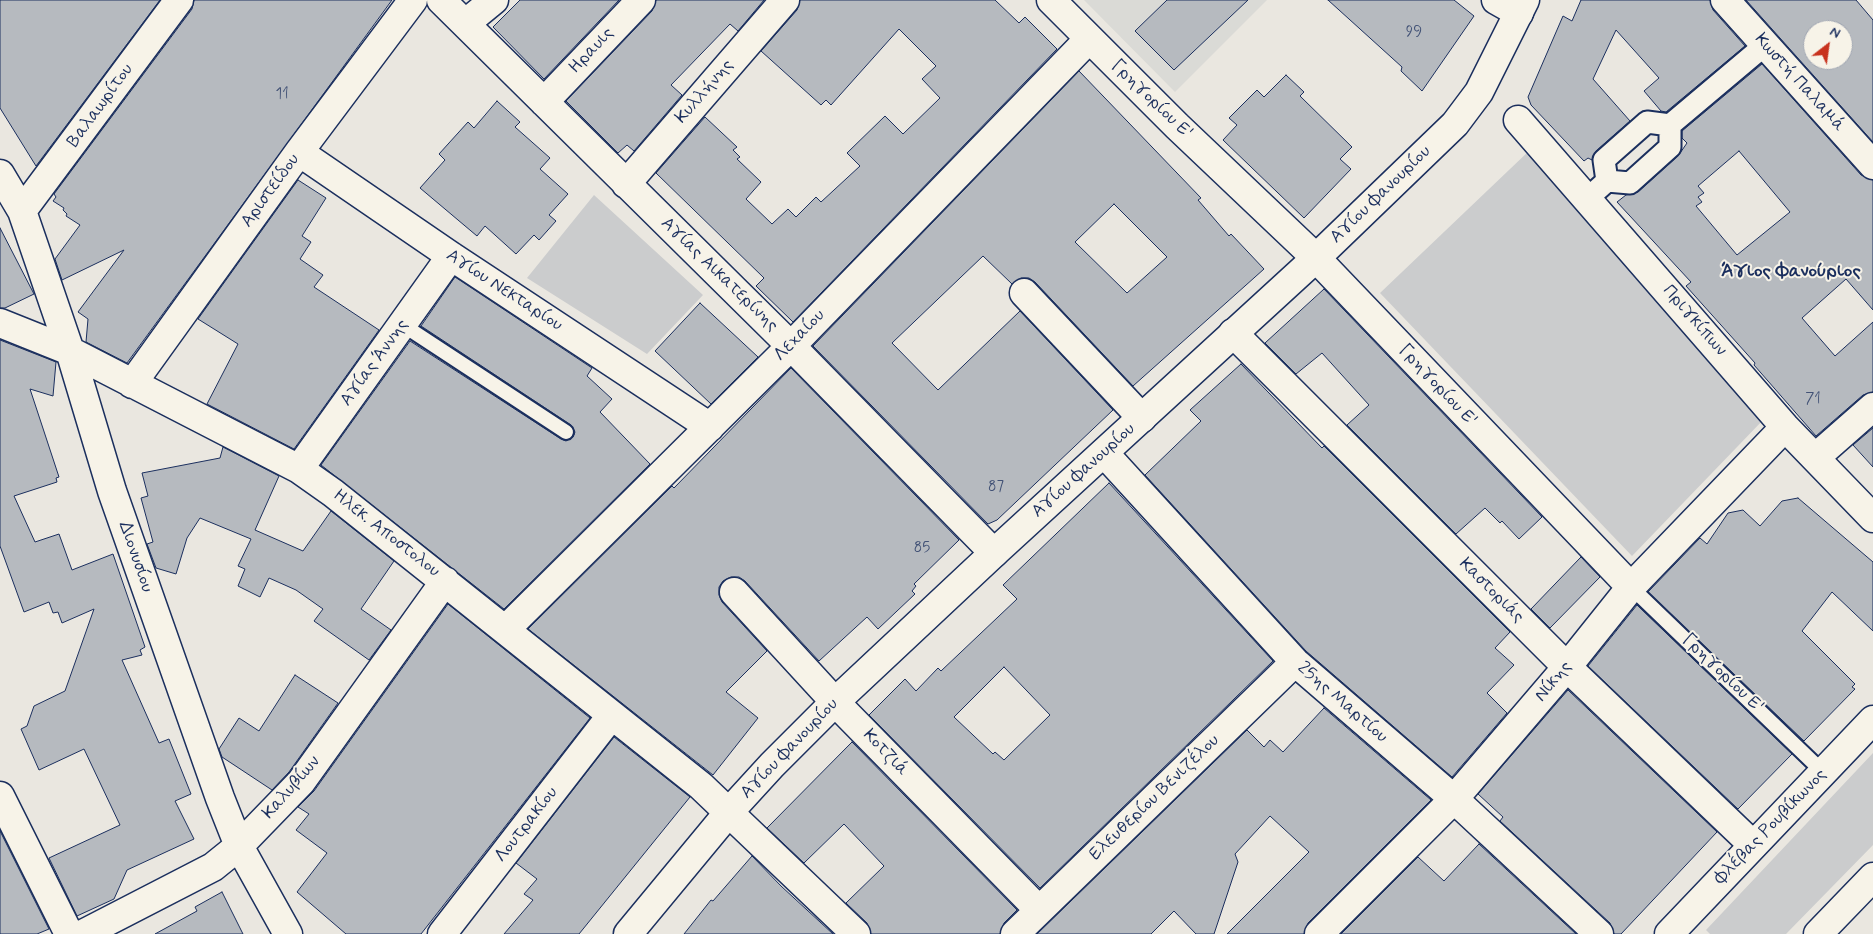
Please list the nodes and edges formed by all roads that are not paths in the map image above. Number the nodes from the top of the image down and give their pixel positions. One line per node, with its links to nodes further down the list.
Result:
1 (179, 0): 22 (street, Βαλαωρίτου)
2 (413, 0): 16 (street, Αριστείδου)
3 (441, 0): 10 (street, Αγίας Αικατερίνης)
4 (494, 0): 10 (street)
5 (641, 0): 13 (street, Ηραυις)
6 (785, 0): 20 (street, Κυλλήνης)
7 (1050, 0): 11 (street, Γρηγορίου Ε')
8 (1725, 0): 12 (street, Κωστή Παλαμά)
9 (1513, 4): 24 (street, Αγίου Φανουρίου)
10 (466, 23): 13 (street, Αγίας Αικατερίνης)
11 (1089, 39): 24 (street, Γρηγορίου Ε'); 29 (street, Λεχαίου)
12 (1765, 45): 15 (street); 17 (street, Κωστή Παλαμά)
13 (544, 102): 20 (street, Αγίας Αικατερίνης)
14 (1518, 120): 21 (street, Πριγκίπων)
15 (1670, 125): 19 (street); 19 (street)
16 (299, 152): 23 (street, Αγίου Νεκταρίου); 31 (street, Αριστείδου)
17 (1873, 166)
18 (0, 174): 22 (street, Διονυσίου)
19 (1607, 181): 21 (street)
20 (626, 184): 29 (street, Αγίας Αικατερίνης)
21 (1587, 199): 35 (street, Πριγκίπων)
22 (22, 211): 30 (street, Διονυσίου)
23 (451, 256): 27 (street, Αγίας Άννης); 34 (street, Αγίου Νεκταρίου)
24 (1316, 258): 28 (street, Αγίου Φανουρίου); 43 (street, Γρηγορίου Ε')
25 (1024, 292): 33 (street)
26 (0, 323): 30 (street, Ηλεκ. Αποστολου)
27 (403, 325): 36 (lane); 39 (street, Αγίας Άννης)
28 (1233, 333): 33 (street, Αγίου Φανουρίου); 47 (street, Καστοριάς)
29 (791, 346): 34 (street, Λεχαίου); 41 (street, Αγίας Αικατερίνης)
30 (70, 352): 31 (street, Ηλεκ. Αποστολου); 56 (street, Διονυσίου)
31 (132, 384): 39 (street, Ηλεκ. Αποστολου)
32 (1873, 407): 38 (street)
33 (1142, 418): 37 (street, Αγίου Φανουρίου)
34 (710, 427): 45 (street, Λεχαίου)
35 (1785, 427): 38 (street, Πριγκίπων); 43 (street, Νίκης)
36 (566, 432)
37 (1104, 453): 41 (street, Αγίου Φανουρίου); 46 (street, 25ης Μαρτίου)
38 (1816, 457): 40 (street, Πριγκίπων)
39 (298, 469): 42 (street, Ηλεκ. Αποστολου)
40 (1873, 518)
41 (994, 553): 48 (street, Αγίου Φανουρίου)
42 (445, 581): 45 (street, Ηλεκ. Αποστολου); 56 (street, Καλυβίων)
43 (1631, 587): 47 (street, Νίκης); 51 (lane, Γρηγορίου Ε')
44 (734, 592): 48 (street, Κοτζιά)
45 (506, 629): 49 (street, Ηλεκ. Αποστολου)
46 (1294, 662): 53 (street, 25ης Μαρτίου); 58 (street, Ελευθερίου Βενιζέλου)
47 (1567, 667): 53 (street, Νίκης); 55 (street, Καστοριάς)
48 (835, 702): 54 (street, Αγίου Φανουρίου); 58 (street, Κοτζιά)
49 (611, 716): 54 (street, Ηλεκ. Αποστολου); 62 (street, Λουτρακίου)
50 (1873, 720): 51 (street, Φλέβας Ρουβίκωνος)
51 (1824, 772): 55 (street, Φλέβας Ρουβίκωνος)
52 (0, 796): 59 (street)
53 (1454, 800): 66 (street, Νίκης); 67 (street, 25ης Μαρτίου)
54 (729, 812): 63 (street, Αγίου Φανουρίου); 64 (street, Ηλεκ. Αποστολου)
55 (1753, 845): 68 (street, Φλέβας Ρουβίκωνος)
56 (240, 846): 60 (street, Καλυβίων); 61 (street, Διονυσίου)
57 (1873, 877): 69 (street)
58 (1038, 910): 65 (street, Ελευθερίου Βενιζέλου)
59 (69, 934)
60 (83, 934)
61 (288, 934)
62 (442, 934)
63 (628, 934)
64 (856, 934)
65 (1015, 934)
66 (1319, 934)
67 (1599, 934)
68 (1669, 934)
69 (1818, 934)

